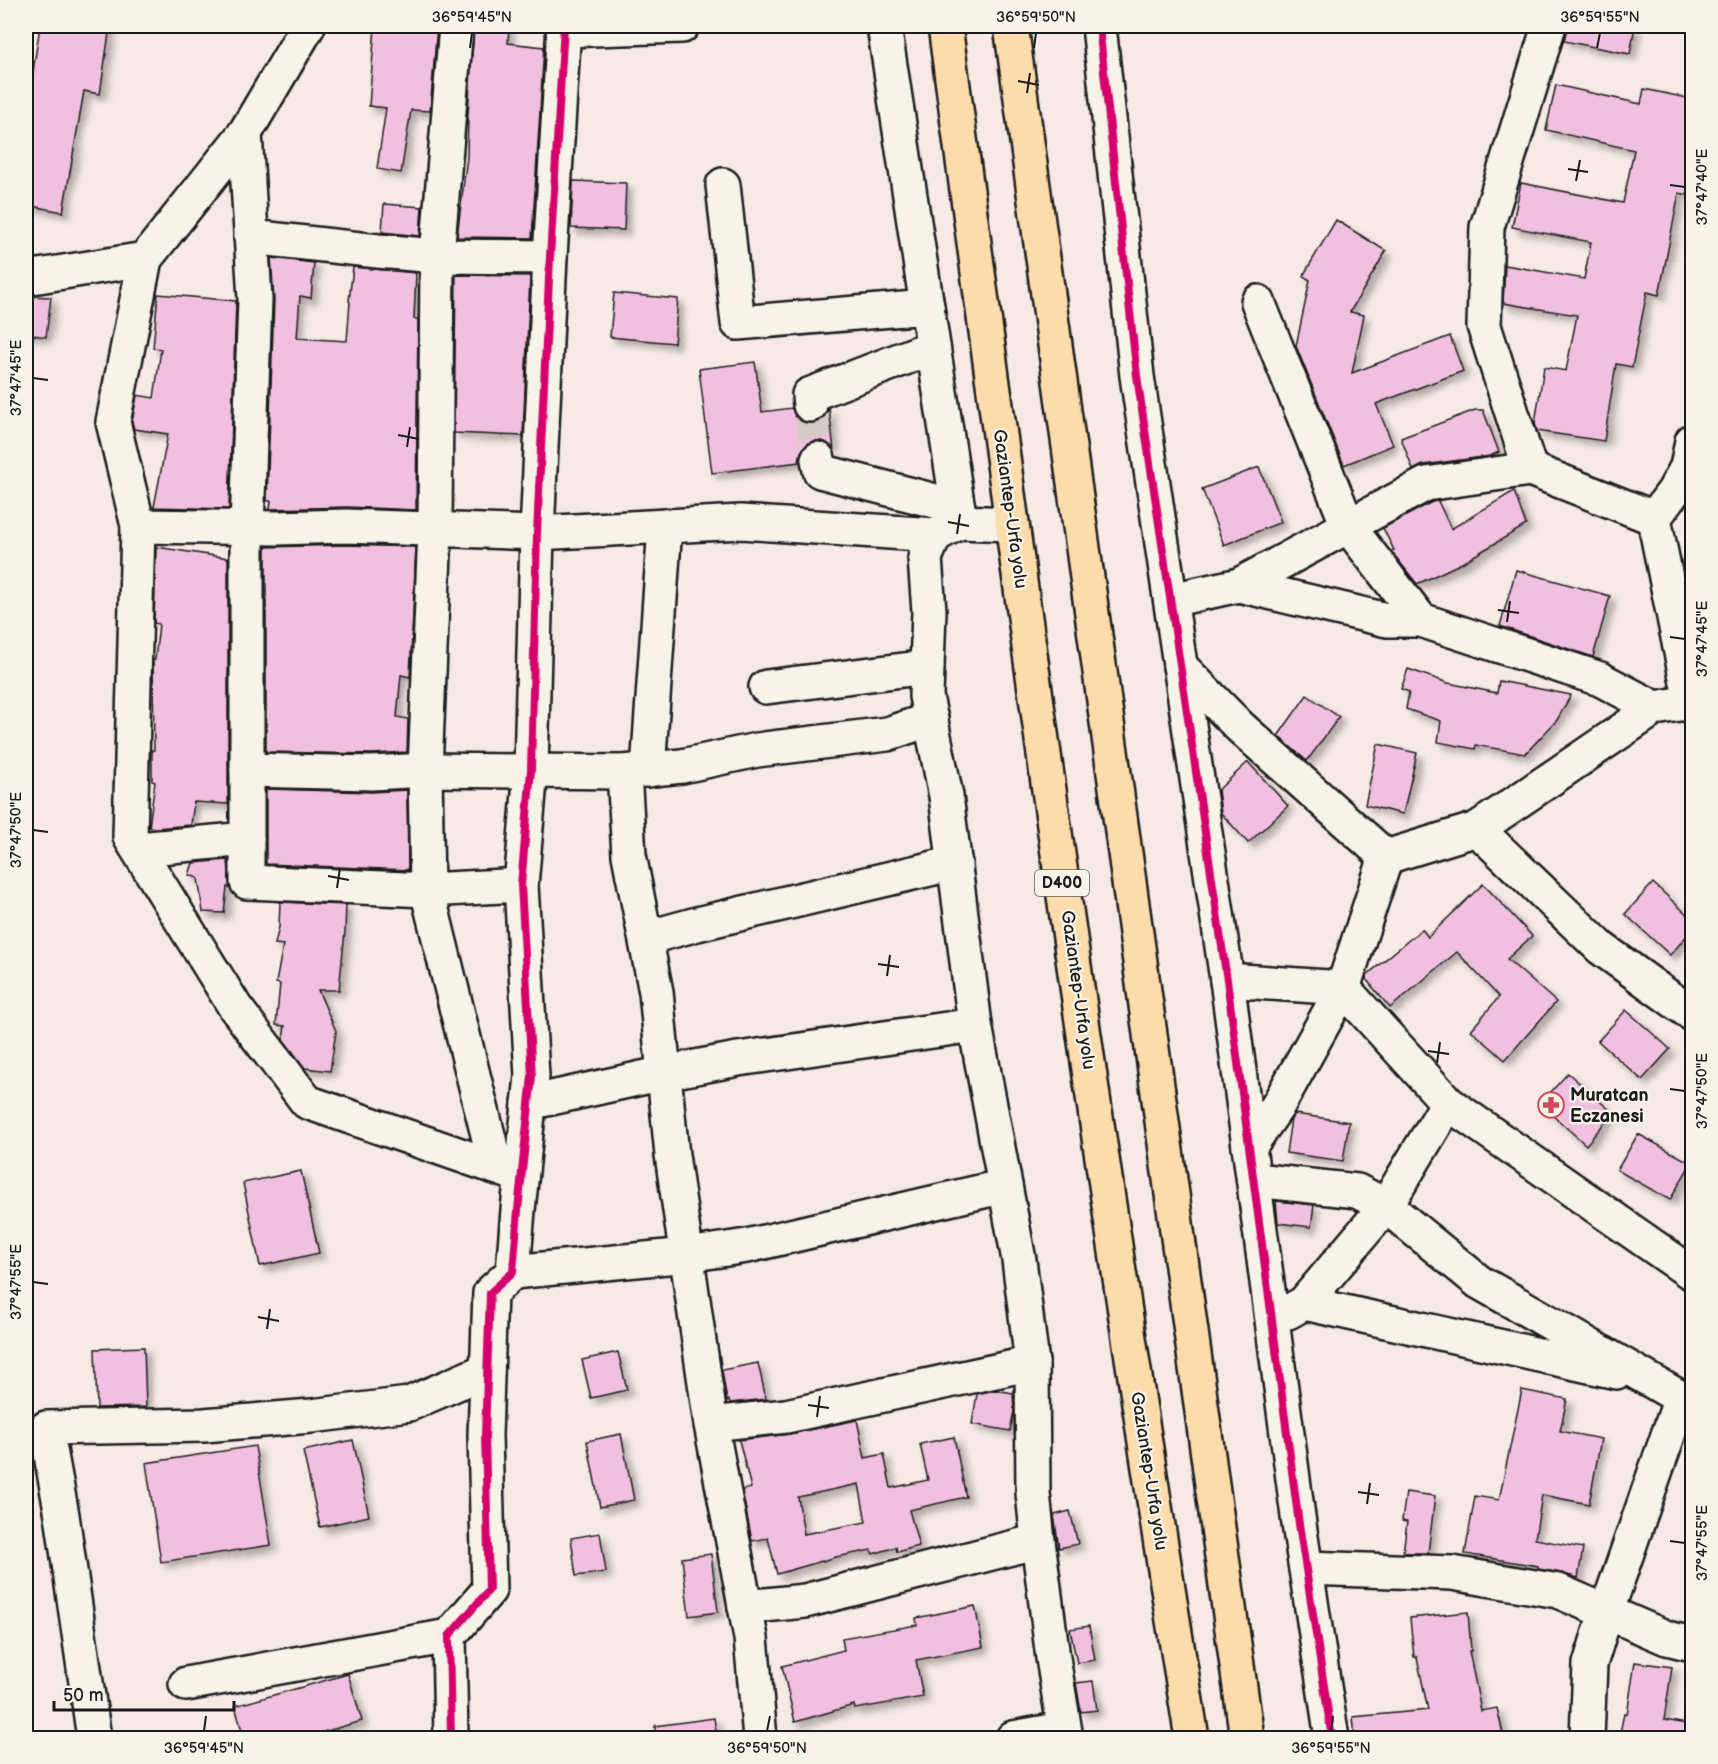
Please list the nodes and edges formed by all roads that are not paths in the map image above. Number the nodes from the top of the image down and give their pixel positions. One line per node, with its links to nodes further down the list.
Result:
1 (308, 26): 10 (street)
2 (456, 26): 13 (street)
3 (682, 26): 9 (street)
4 (884, 26): 18 (street)
5 (945, 26): 26 (highway, Gaziantep-Urfa yolu / D400)
6 (1011, 26): 89 (highway)
7 (1099, 26): 34 (street)
8 (1549, 26): 23 (street)
9 (563, 28): 14 (street)
10 (245, 133): 12 (street); 15 (street)
11 (723, 185): 18 (street)
12 (251, 237): 13 (street); 30 (street)
13 (437, 256): 14 (street); 31 (street)
14 (550, 257): 32 (street)
15 (146, 259): 16 (street); 28 (street)
16 (26, 278)
17 (1258, 302): 27 (street)
18 (927, 308): 19 (street)
19 (933, 347): 20 (street); 25 (street)
20 (810, 405)
21 (818, 459): 25 (street)
22 (1691, 459): 24 (street)
23 (1530, 469): 24 (street); 27 (street)
24 (1654, 518): 39 (street)
25 (951, 522): 26 (street); 29 (street); 37 (street)
26 (1011, 524): 88 (highway, Gaziantep-Urfa yolu / D400)
27 (1348, 525): 33 (street); 35 (street)
28 (138, 526): 30 (street); 48 (street)
29 (665, 526): 32 (street); 45 (street)
30 (247, 528): 31 (street); 42 (street)
31 (435, 530): 32 (street); 43 (street)
32 (537, 532): 44 (street)
33 (1239, 585): 34 (street); 35 (street)
34 (1171, 600): 36 (street)
35 (1421, 621): 40 (street)
36 (1180, 666): 49 (street); 54 (street)
37 (927, 667): 38 (street); 41 (street)
38 (766, 687)
39 (1692, 704): 40 (street)
40 (1655, 708): 46 (street)
41 (931, 720): 45 (street); 50 (street)
42 (247, 770): 43 (street); 47 (street)
43 (425, 770): 44 (street); 52 (street)
44 (531, 770): 45 (street); 51 (street)
45 (636, 771): 53 (street)
46 (1477, 829): 49 (street); 56 (street)
47 (247, 839): 48 (street); 52 (street)
48 (138, 849): 62 (street)
49 (1386, 857): 55 (street)
50 (955, 863): 53 (street); 57 (street)
51 (521, 885): 52 (street); 59 (street)
52 (428, 890): 62 (street)
53 (646, 938): 58 (street)
54 (1227, 980): 55 (street); 61 (street)
55 (1342, 988): 60 (street); 61 (street)
56 (1692, 1014)
57 (975, 1025): 58 (street); 64 (street)
58 (664, 1073): 59 (street); 66 (street)
59 (529, 1103): 62 (street)
60 (1448, 1103): 65 (street); 68 (street)
61 (1249, 1147): 63 (street)
62 (508, 1171): 67 (street)
63 (1254, 1180): 65 (street); 70 (street)
64 (1005, 1186): 66 (street); 71 (street)
65 (1386, 1206): 69 (street); 73 (street)
66 (687, 1255): 67 (street); 75 (street)
67 (513, 1272): 72 (street)
68 (1692, 1272)
69 (1304, 1303): 70 (street); 73 (street)
70 (1272, 1321): 77 (street)
71 (1032, 1363): 75 (street); 76 (street)
72 (487, 1370): 80 (street); 84 (street)
73 (1648, 1379): 74 (street)
74 (1687, 1399): 79 (street)
75 (711, 1424): 78 (street)
76 (1038, 1541): 78 (street); 83 (street)
77 (1306, 1568): 79 (street); 90 (street)
78 (745, 1607): 86 (street)
79 (1606, 1613): 81 (street); 91 (street)
80 (449, 1636): 82 (street); 85 (street)
81 (1692, 1644)
82 (186, 1684)
83 (1064, 1734): 87 (street)
84 (94, 1738)
85 (451, 1738)
86 (760, 1738)
87 (1013, 1738)
88 (1192, 1738)
89 (1247, 1738)
90 (1332, 1738)
91 (1587, 1738)

